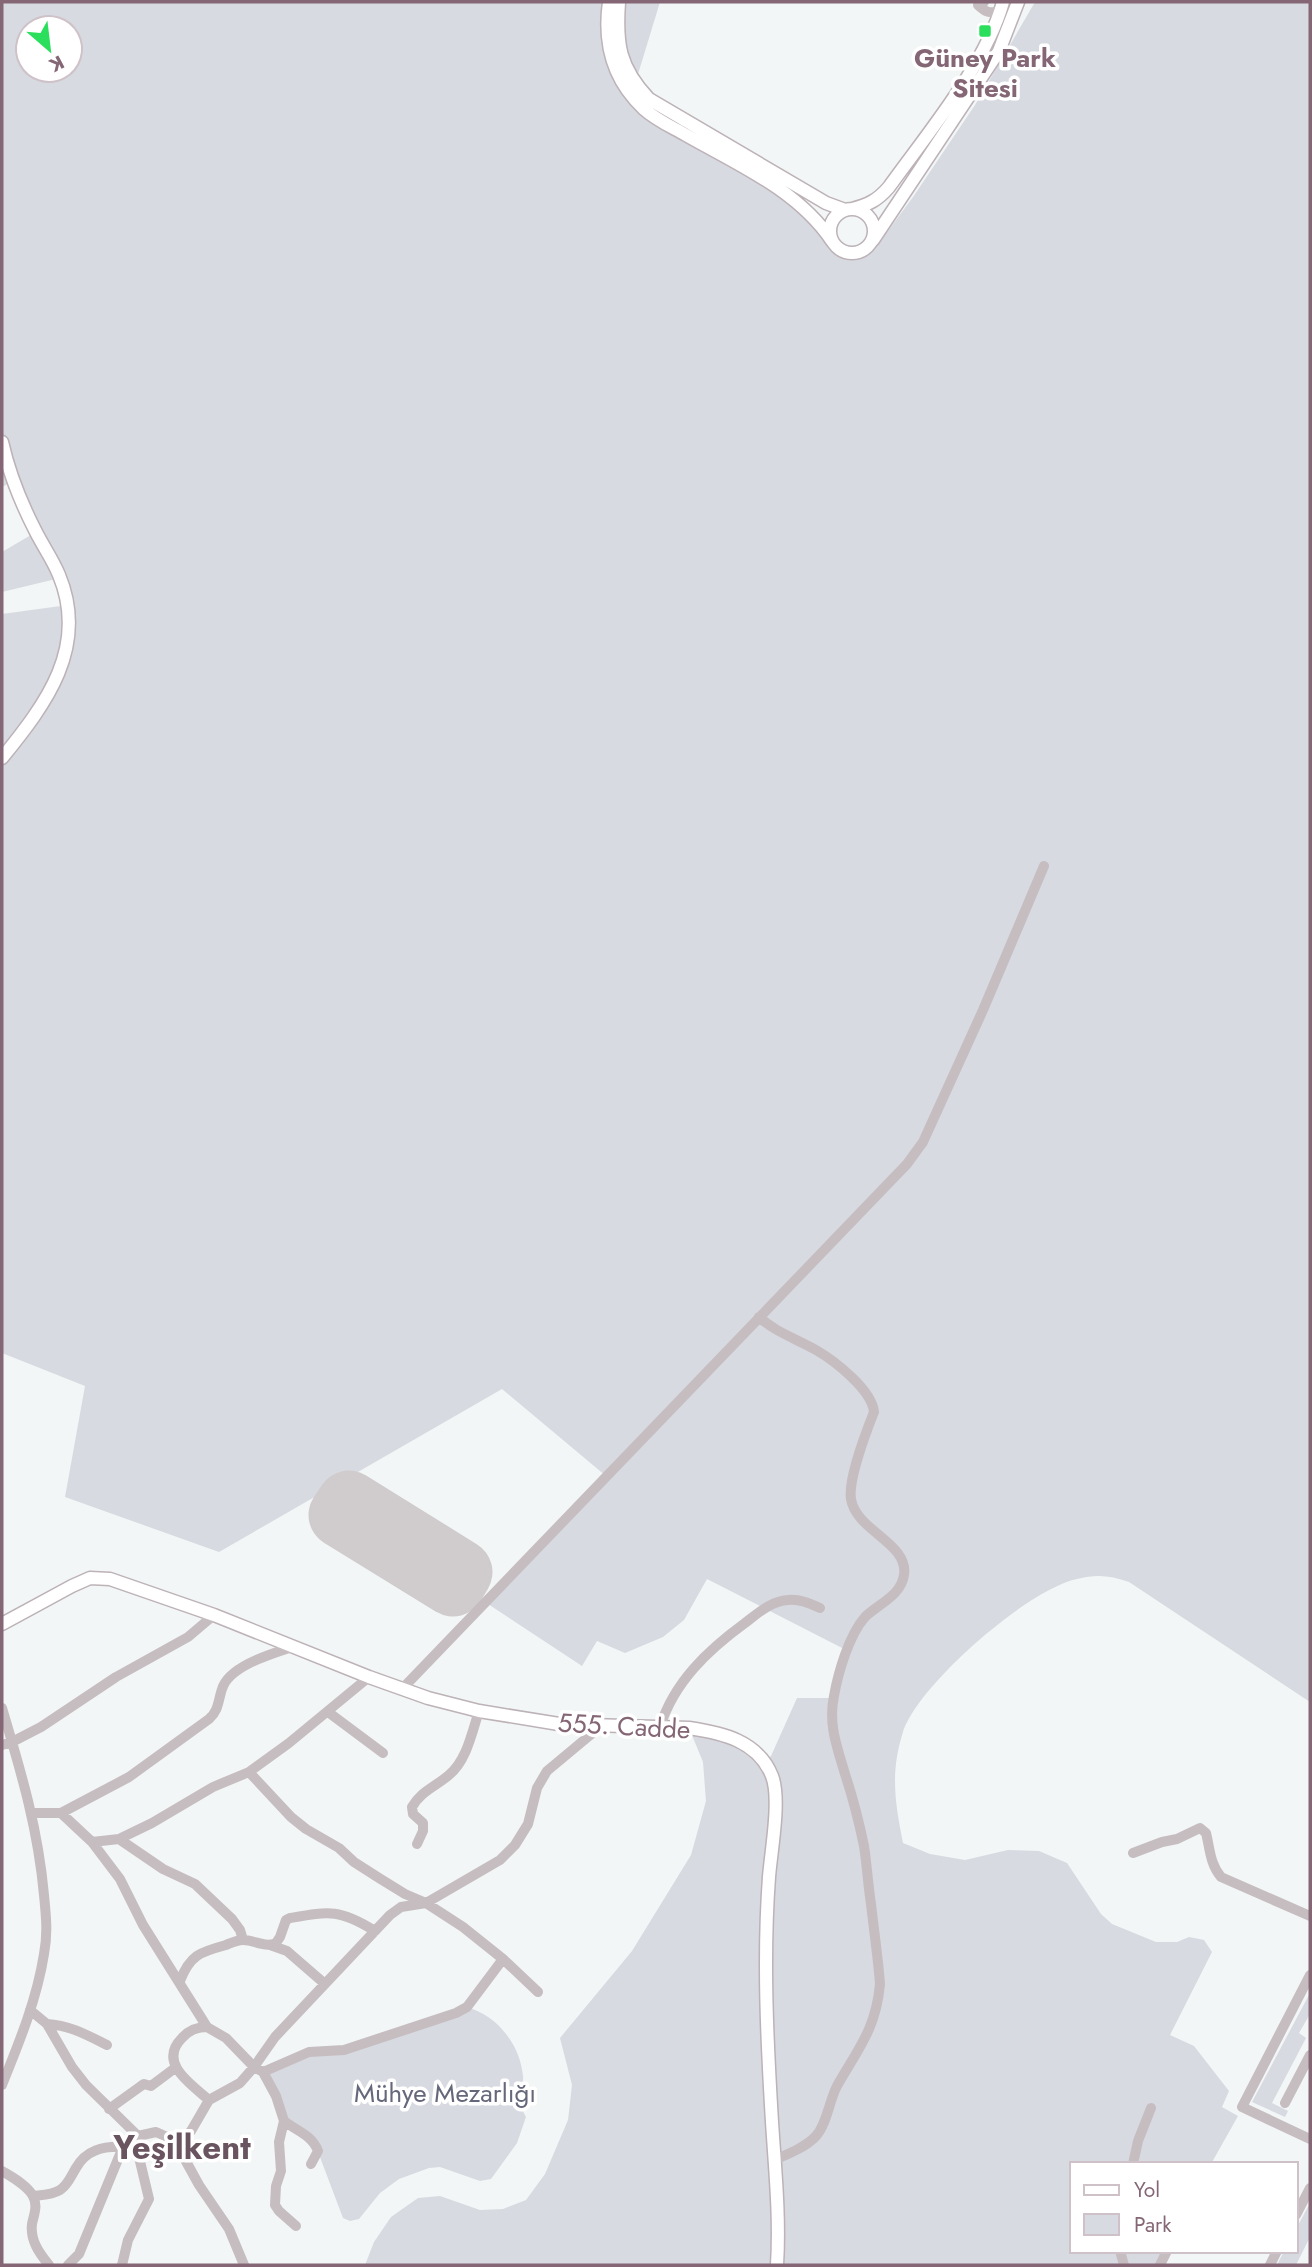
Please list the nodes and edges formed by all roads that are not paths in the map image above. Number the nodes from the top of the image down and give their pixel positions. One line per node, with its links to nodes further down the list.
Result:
1 (609, 2): 8 (street)
2 (619, 2): 6 (street)
3 (985, 2): 4 (street)
4 (1002, 6): 5 (street); 6 (street)
5 (1016, 8): 7 (street)
6 (848, 210): 7 (street); 8 (street)
7 (873, 240): 8 (street)
8 (832, 241)
9 (2, 442): 10 (street)
10 (2, 758)
11 (1044, 866): 12 (street)
12 (759, 1317): 18 (street); 60 (street)
13 (820, 1608): 23 (street)
14 (214, 1615): 15 (street, 555. Cadde); 16 (street, 555. Cadde); 24 (street)
15 (2, 1624)
16 (292, 1647): 17 (street, 555. Cadde); 27 (street)
17 (369, 1677): 18 (street, 555. Cadde); 21 (street)
18 (401, 1689): 20 (street, 555. Cadde)
19 (2, 1708): 24 (street)
20 (479, 1711): 22 (street, 555. Cadde); 31 (street)
21 (328, 1712): 25 (street); 26 (street)
22 (601, 1726): 23 (street, 555. Cadde); 33 (street)
23 (660, 1727): 60 (street, 555. Cadde)
24 (7, 1744): 28 (street)
25 (383, 1753)
26 (249, 1772): 29 (street); 33 (street)
27 (61, 1812): 28 (street); 30 (street)
28 (32, 1813): 43 (street)
29 (119, 1839): 30 (street); 36 (street)
30 (92, 1842): 40 (street)
31 (417, 1844)
32 (1133, 1853): 34 (street)
33 (426, 1903): 35 (street); 38 (street)
34 (1310, 1916)
35 (375, 1931): 37 (street); 41 (street)
36 (243, 1940): 37 (street); 40 (street)
37 (270, 1945): 41 (street)
38 (503, 1959): 42 (street); 50 (street)
39 (1310, 1975): 57 (street)
40 (180, 1981): 45 (street)
41 (325, 1983): 50 (street)
42 (538, 1992)
43 (30, 2010): 44 (street); 51 (street)
44 (47, 2024): 46 (street); 55 (street)
45 (207, 2027): 49 (street); 50 (street)
46 (107, 2045)
47 (1310, 2055): 48 (street)
48 (1308, 2067): 53 (street)
49 (176, 2068): 52 (street); 55 (street)
50 (258, 2069): 52 (street); 56 (street)
51 (2, 2085)
52 (209, 2100): 59 (street)
53 (1285, 2103)
54 (1151, 2108): 61 (street)
55 (109, 2109): 58 (street)
56 (284, 2121): 62 (street); 67 (street)
57 (1310, 2139)
58 (131, 2141): 59 (street); 65 (street); 69 (street); 70 (street)
59 (177, 2145): 71 (street)
60 (774, 2160): 72 (street, 555. Cadde)
61 (1133, 2162)
62 (311, 2164)
63 (2, 2171): 65 (street)
64 (1310, 2188): 66 (street)
65 (33, 2196): 68 (street)
66 (1298, 2211)
67 (296, 2226)
68 (49, 2265)
69 (68, 2265)
70 (122, 2265)
71 (244, 2265)
72 (777, 2265)

